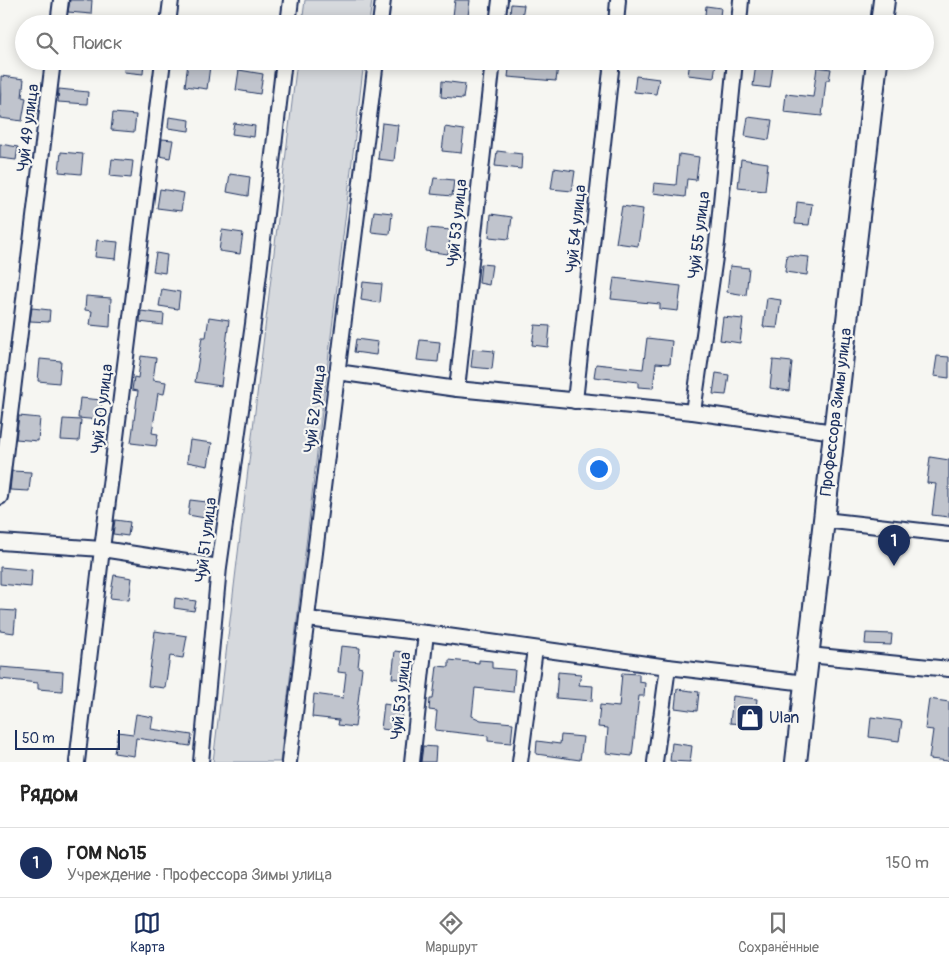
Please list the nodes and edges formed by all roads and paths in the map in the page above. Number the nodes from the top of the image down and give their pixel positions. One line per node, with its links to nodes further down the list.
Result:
1 (61, 0): 9 (street)
2 (171, 0): 10 (street)
3 (291, 0): 11 (street)
4 (383, 0): 12 (street)
5 (500, 0): 13 (street)
6 (618, 0): 14 (street)
7 (741, 0): 15 (street)
8 (884, 0): 16 (street)
9 (59, 15)
10 (169, 15)
11 (289, 15)
12 (381, 15)
13 (498, 15)
14 (617, 15)
15 (740, 15)
16 (882, 15)
17 (52, 70): 30 (street, Чуй 49 улица)
18 (162, 70): 34 (street, Чуй 50 улица)
19 (283, 70): 35 (street, Чуй 51 улица)
20 (375, 70): 25 (street, Чуй 52 улица)
21 (492, 70): 26 (street, Чуй 53 улица)
22 (611, 70): 27 (street, Чуй 54 улица)
23 (734, 70): 28 (street, Чуй 55 улица)
24 (876, 70): 29 (street, Профессора Зимы улица)
25 (337, 372): 26 (street); 36 (street, Чуй 52 улица)
26 (457, 389): 27 (street)
27 (575, 401): 28 (street)
28 (693, 412): 29 (street)
29 (834, 432): 31 (street, Профессора Зимы улица)
30 (0, 497)
31 (824, 520): 32 (street); 39 (street, Профессора Зимы улица)
32 (949, 534)
33 (0, 542): 34 (street)
34 (102, 549): 35 (street); 43 (street, Чуй 50 улица)
35 (219, 567): 44 (street, Чуй 51 улица)
36 (307, 619): 37 (street); 45 (street, Чуй 52 улица)
37 (426, 634): 38 (street); 46 (street, Чуй 53 улица)
38 (535, 650): 40 (street); 47 (street)
39 (809, 655): 41 (street); 42 (street, Профессора Зимы улица)
40 (668, 667): 42 (street); 48 (street)
41 (949, 669)
42 (806, 683): 49 (street, Профессора Зимы улица)
43 (77, 762)
44 (201, 762)
45 (289, 762)
46 (412, 762)
47 (520, 762)
48 (655, 762)
49 (796, 762)

